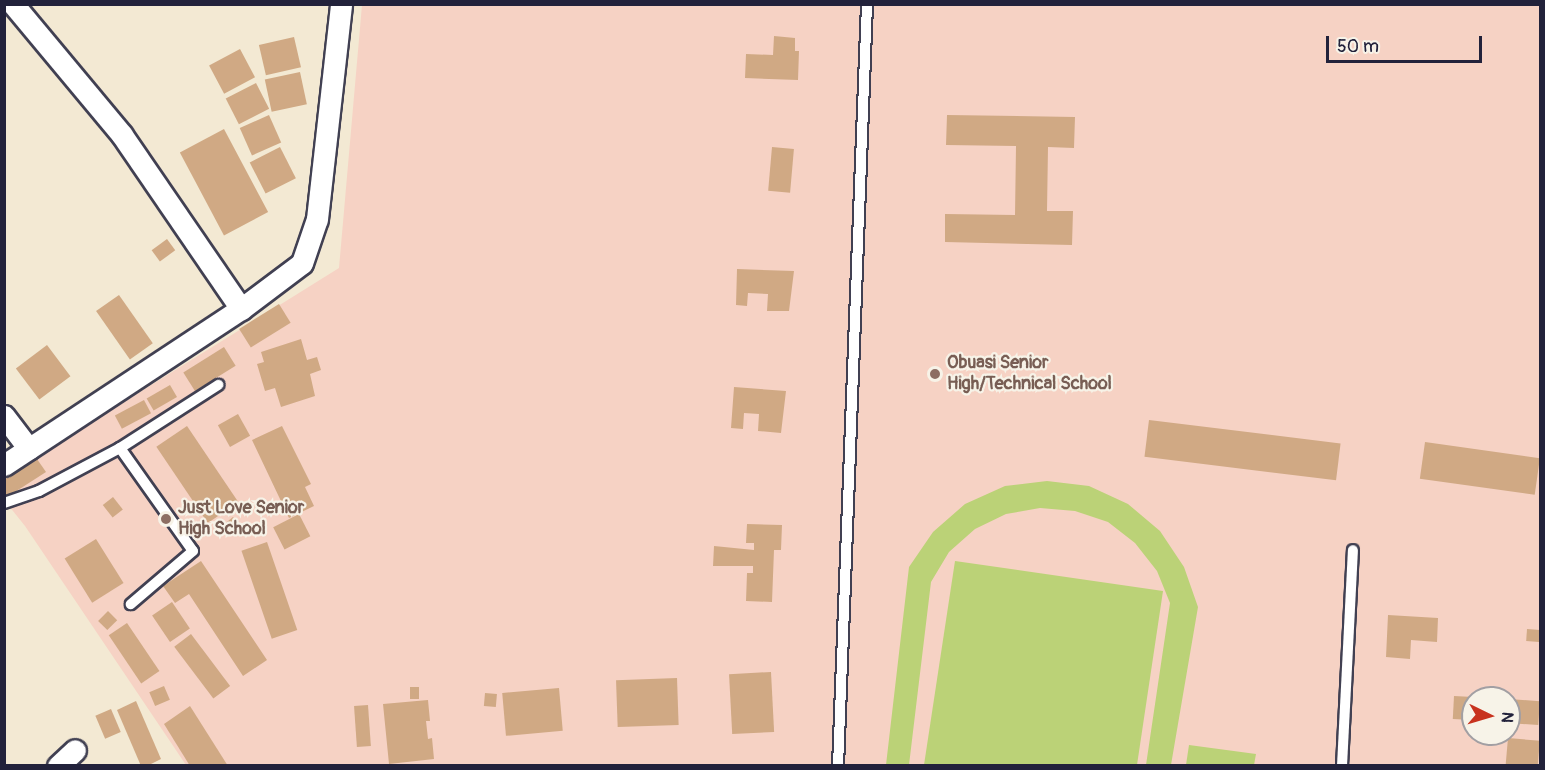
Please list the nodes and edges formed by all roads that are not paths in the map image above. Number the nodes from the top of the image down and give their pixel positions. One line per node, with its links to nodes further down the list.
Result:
1 (13, 4): 4 (street)
2 (341, 4): 4 (street)
3 (867, 4): 15 (lane)
4 (241, 309): 8 (street)
5 (218, 386): 7 (lane)
6 (4, 416): 8 (street)
7 (120, 448): 10 (lane); 12 (lane)
8 (28, 449): 9 (street)
9 (4, 465)
10 (4, 503)
11 (1353, 550): 16 (lane)
12 (130, 604)
13 (75, 750): 14 (street)
14 (58, 765)
15 (838, 765)
16 (1342, 765)

